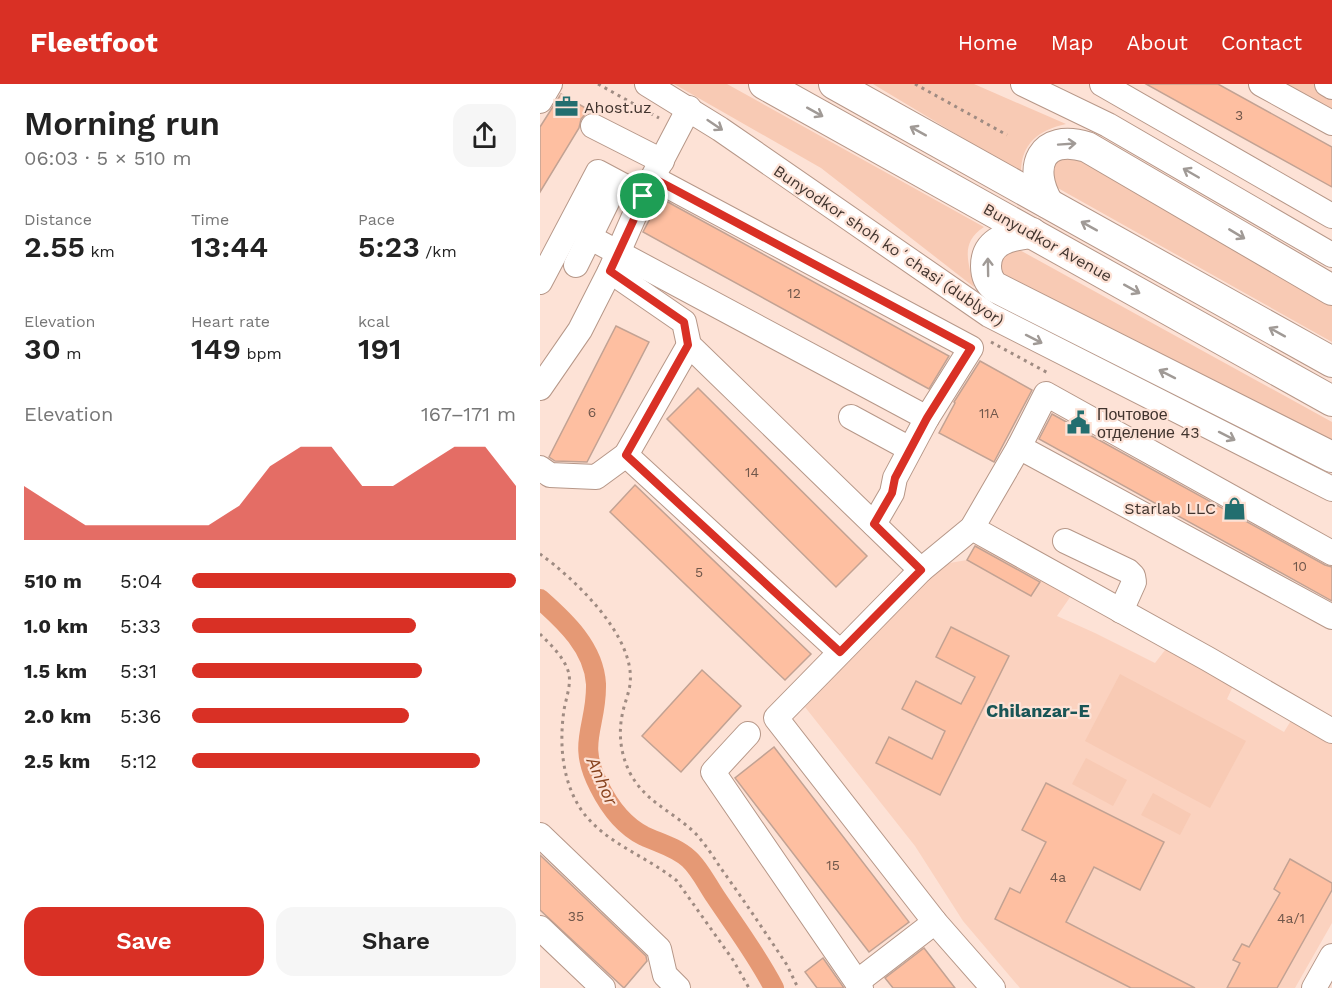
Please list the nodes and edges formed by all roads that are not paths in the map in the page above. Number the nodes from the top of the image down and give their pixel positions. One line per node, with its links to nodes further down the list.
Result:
1 (550, 84): 11 (street)
2 (647, 84): 12 (street, Bunyodkor shoh koʻchasi (dublyor))
3 (764, 84): 20 (main road, Bunyudkor Avenue, one-way to 20)
4 (834, 84): 18 (main road, Bunyudkor Avenue, one-way to 4)
5 (1023, 84): 14 (street)
6 (1102, 84): 10 (street)
7 (1261, 84): 13 (street)
8 (1327, 84): 9 (street)
9 (1332, 87)
10 (1127, 90): 14 (street); 19 (street)
11 (540, 101)
12 (689, 108): 16 (street); 27 (street, Bunyodkor shoh koʻchasi (dublyor), one-way to 27)
13 (1332, 123)
14 (1108, 125): 22 (street, one-way to 14)
15 (592, 126): 16 (street)
16 (653, 178): 23 (street); 25 (street); 29 (street)
17 (610, 196): 21 (street)
18 (1048, 203): 26 (main road, one-way to 26); 30 (main road, Bunyudkor Avenue, one-way to 18)
19 (1332, 216)
20 (1032, 233): 32 (main road, Bunyudkor Avenue, one-way to 32); 38 (main road, one-way to 20)
21 (590, 237): 23 (street); 24 (street)
22 (1332, 255)
23 (614, 261): 28 (street); 31 (street); 34 (street)
24 (576, 265)
25 (540, 282)
26 (1332, 290)
27 (989, 315): 29 (street); 40 (street, Bunyodkor shoh koʻchasi (dublyor), one-way to 40)
28 (688, 345): 37 (street); 41 (street)
29 (971, 348): 34 (street)
30 (1330, 361)
31 (541, 384)
32 (1323, 396)
33 (852, 417): 36 (street)
34 (927, 418): 36 (street)
35 (1019, 447): 42 (street); 44 (street); 47 (street)
36 (910, 449): 41 (street)
37 (626, 455): 39 (street); 48 (street)
38 (1332, 457)
39 (540, 468)
40 (1332, 489)
41 (874, 524): 45 (street)
42 (972, 528): 45 (street); 46 (street)
43 (1065, 541): 46 (street)
44 (1332, 553)
45 (921, 570): 48 (street)
46 (1121, 611): 49 (street)
47 (1332, 617)
48 (840, 652): 52 (street)
49 (1332, 731)
50 (748, 734): 56 (street)
51 (540, 835): 55 (street)
52 (935, 922): 56 (street); 58 (street)
53 (540, 928): 57 (street)
54 (1332, 956): 59 (street)
55 (666, 984)
56 (859, 985)
57 (603, 988)
58 (993, 988)
59 (1314, 988)

